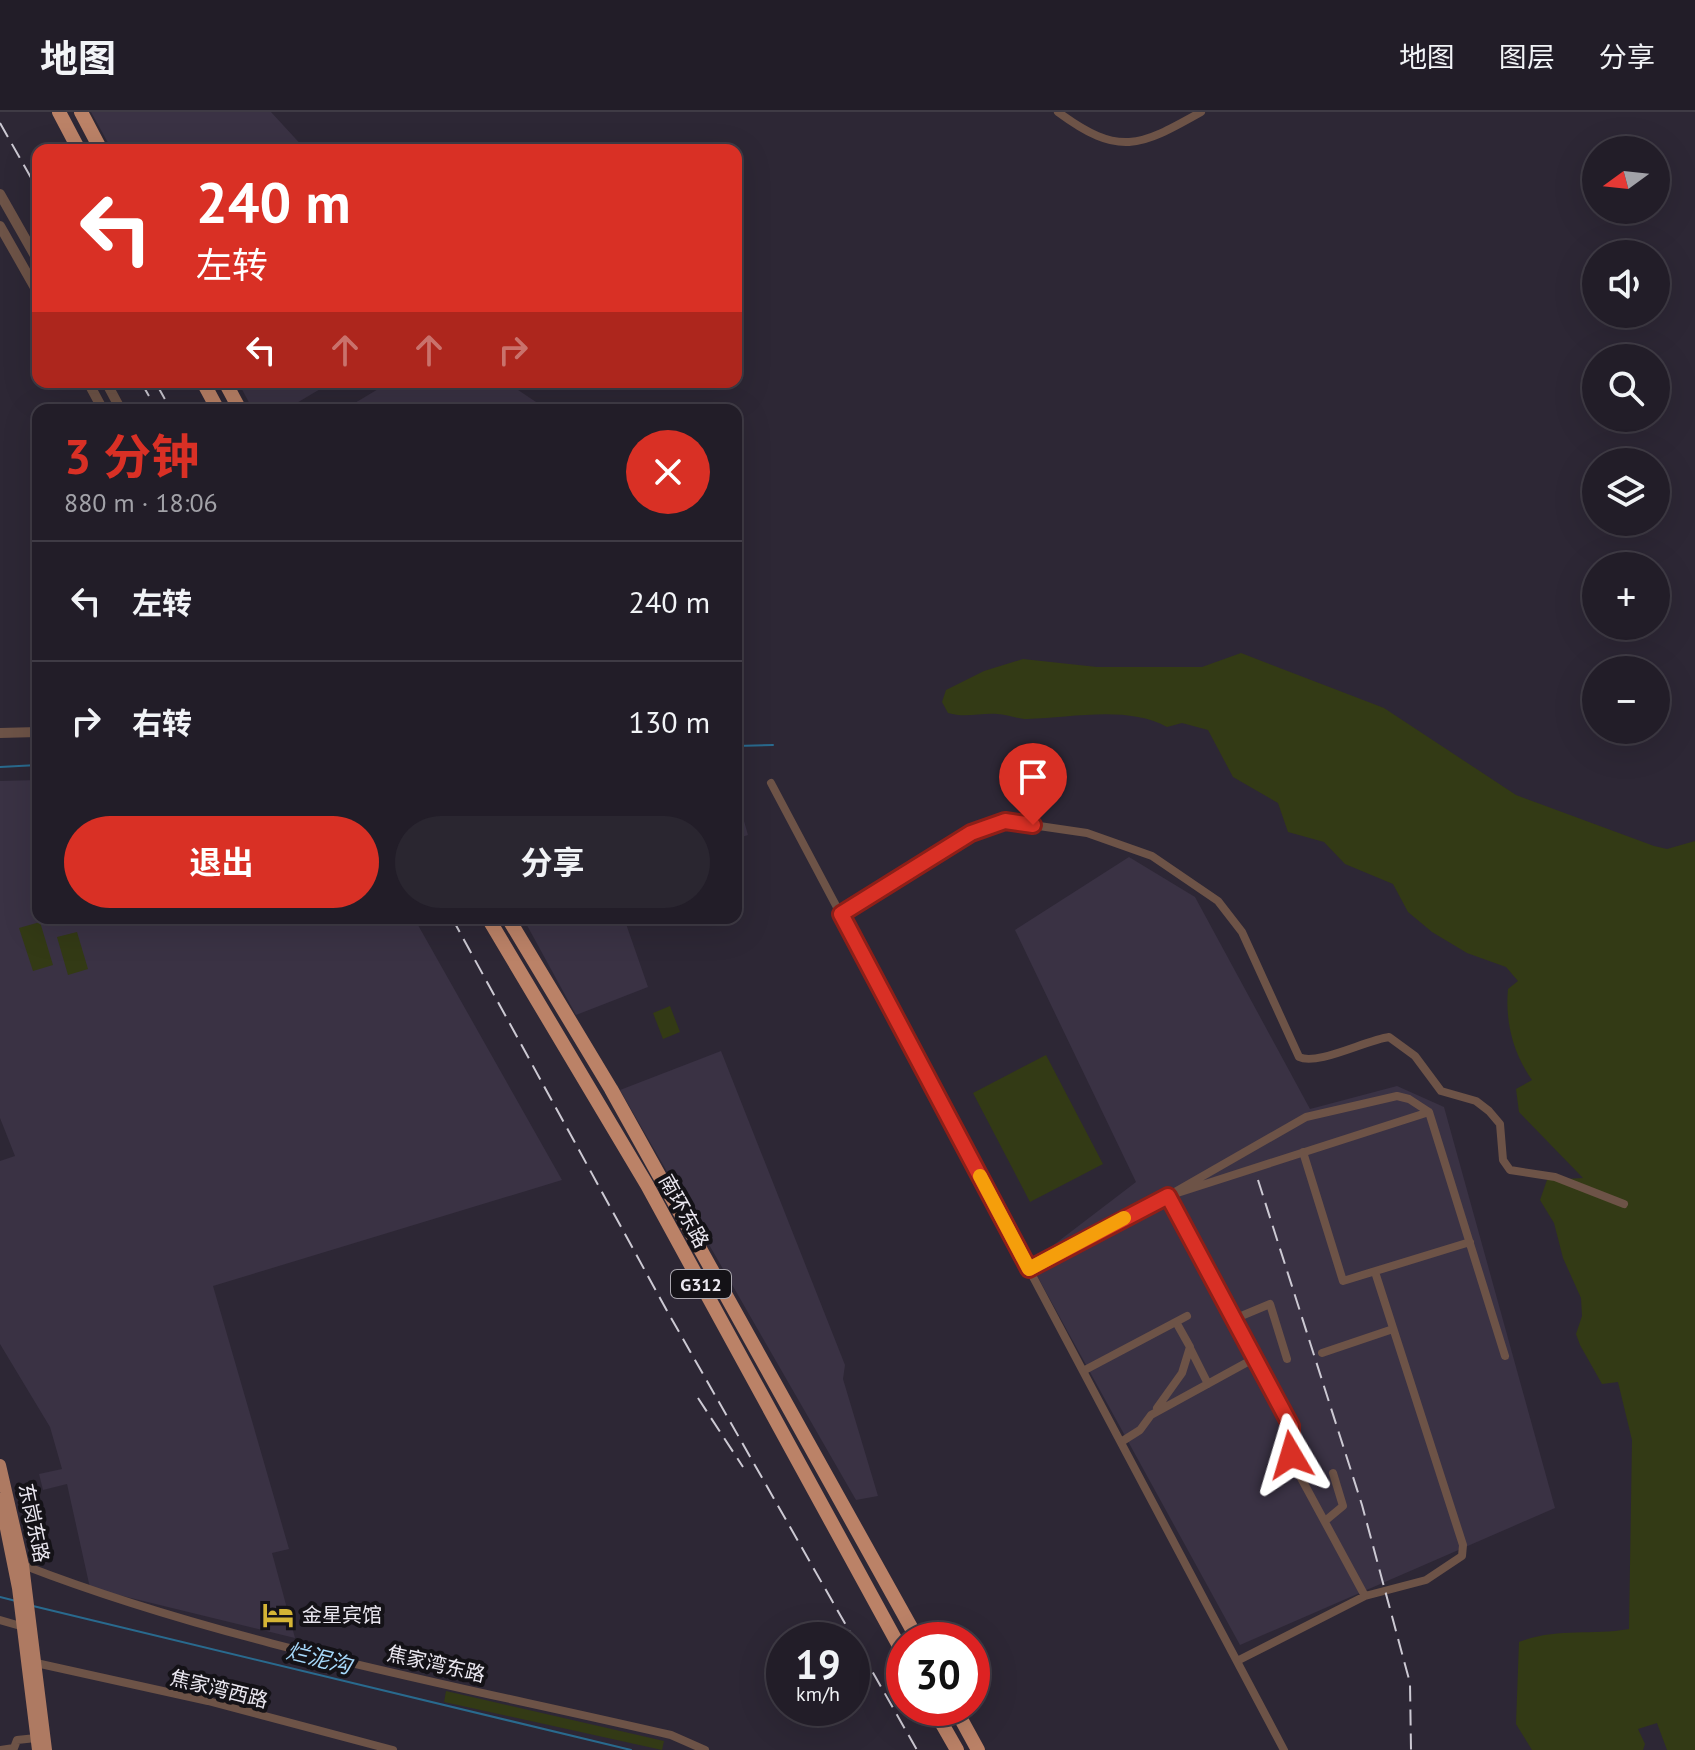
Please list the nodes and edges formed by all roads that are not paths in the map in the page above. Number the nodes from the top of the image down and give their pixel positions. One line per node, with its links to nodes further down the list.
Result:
1 (59, 112): 5 (highway)
2 (81, 112): 6 (highway)
3 (1058, 112): 4 (street)
4 (1201, 112)
5 (76, 144)
6 (98, 144)
7 (0, 194): 9 (street)
8 (0, 226): 10 (street)
9 (32, 250)
10 (32, 282)
11 (32, 732): 12 (street)
12 (0, 733)
13 (771, 783): 14 (street)
14 (841, 914): 22 (street); 24 (street)
15 (491, 924): 18 (highway, 南环东路 / G312)
16 (512, 924): 17 (highway, 南环东路 / G312)
17 (517, 933): 18 (highway); 48 (highway, 南环东路 / G312)
18 (500, 942): 47 (highway, 南环东路 / G312)
19 (1429, 1112): 20 (street); 21 (street); 23 (street)
20 (1303, 1152): 21 (street); 25 (street)
21 (1168, 1196): 24 (street); 27 (street)
22 (1624, 1204)
23 (1470, 1242): 25 (street); 32 (street)
24 (1029, 1269): 35 (street)
25 (1375, 1272): 29 (street)
26 (1187, 1316): 28 (street)
27 (1234, 1319): 33 (street); 34 (street)
28 (1176, 1322): 30 (street); 35 (street)
29 (1393, 1329): 31 (street); 45 (street)
30 (1190, 1347): 36 (street); 37 (street)
31 (1322, 1353)
32 (1505, 1356)
33 (1255, 1358): 36 (street); 42 (street)
34 (1287, 1359)
35 (1083, 1371): 38 (street)
36 (1208, 1384): 37 (street)
37 (1151, 1415): 38 (street)
38 (1121, 1442): 50 (street)
39 (0, 1465): 43 (main road, 东岗东路)
40 (1333, 1473): 42 (street)
41 (0, 1499): 44 (main road, 东岗东路)
42 (1325, 1521): 45 (street)
43 (23, 1565): 44 (main road, 东岗东路); 58 (street, 焦家湾东路)
44 (22, 1589): 49 (main road)
45 (1365, 1596): 50 (street)
46 (0, 1620): 49 (street)
47 (886, 1622)
48 (908, 1622)
49 (27, 1624): 51 (main road); 54 (main road)
50 (1237, 1661): 61 (street)
51 (36, 1663): 56 (main road); 57 (street, 焦家湾西路)
52 (943, 1726): 59 (highway)
53 (965, 1726): 60 (highway)
54 (37, 1744): 55 (street)
55 (0, 1750)
56 (46, 1750)
57 (393, 1750)
58 (705, 1750)
59 (957, 1750)
60 (978, 1750)
61 (1284, 1750)

